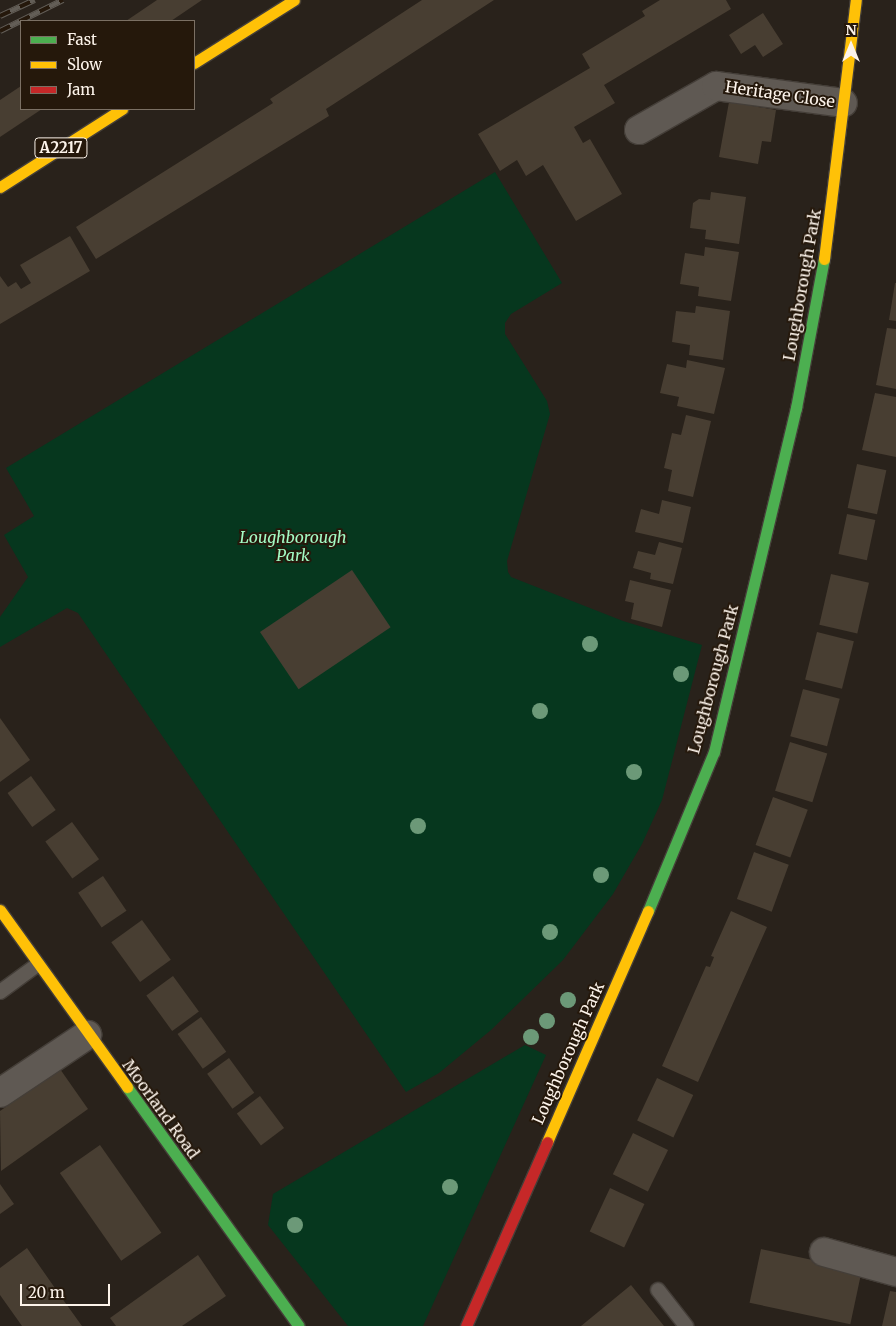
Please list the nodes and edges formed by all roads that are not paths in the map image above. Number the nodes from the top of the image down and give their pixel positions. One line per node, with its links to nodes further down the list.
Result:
1 (294, 0): 3 (street)
2 (856, 0): 4 (street, Loughborough Park)
3 (195, 62)
4 (843, 103): 6 (street, Heritage Close); 17 (street, Loughborough Park)
5 (120, 110): 7 (street, A2217)
6 (638, 130)
7 (0, 187)
8 (0, 910): 9 (street, Moorland Road)
9 (37, 965): 10 (lane); 11 (street, Moorland Road)
10 (0, 992)
11 (87, 1035): 12 (street); 16 (street, Moorland Road)
12 (0, 1093)
13 (824, 1252): 14 (street)
14 (896, 1272)
15 (658, 1290): 18 (lane)
16 (298, 1326)
17 (466, 1326)
18 (686, 1326)

